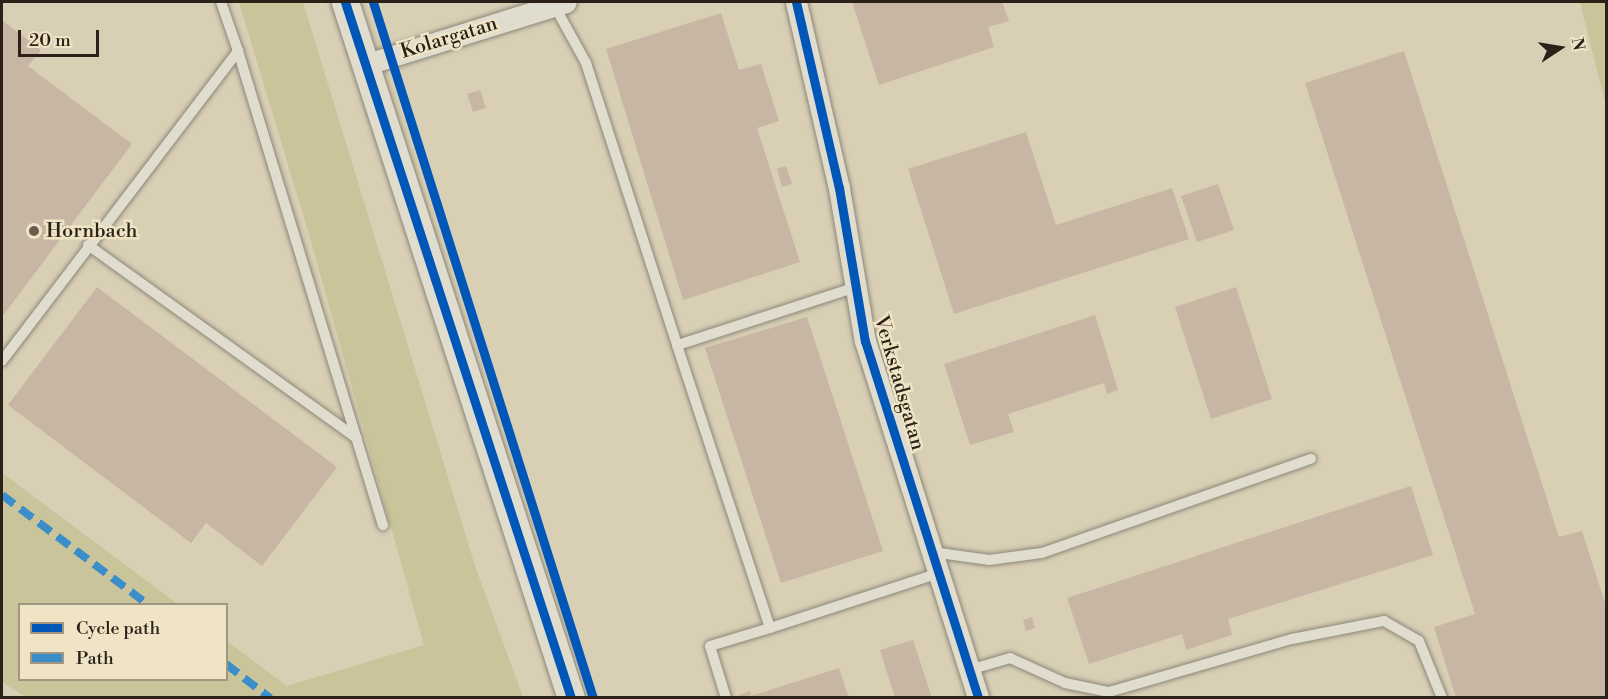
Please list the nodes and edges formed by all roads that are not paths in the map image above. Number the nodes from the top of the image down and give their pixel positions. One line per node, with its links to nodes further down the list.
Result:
1 (221, 2): 5 (lane)
2 (345, 2): 6 (street)
3 (796, 2): 8 (street, Verkstadsgatan)
4 (560, 3): 6 (street, Kolargatan); 9 (lane)
5 (237, 51): 7 (lane); 11 (lane)
6 (367, 64): 18 (street)
7 (88, 244): 10 (lane); 11 (lane)
8 (856, 286): 9 (lane); 14 (street, Verkstadsgatan)
9 (677, 345): 16 (lane)
10 (2, 361)
11 (357, 438): 13 (lane)
12 (1311, 459): 14 (lane)
13 (383, 525)
14 (932, 552): 15 (street, Verkstadsgatan)
15 (939, 573): 16 (lane); 17 (street, Verkstadsgatan)
16 (770, 628): 19 (lane)
17 (969, 670): 20 (street, Verkstadsgatan); 21 (lane)
18 (571, 698)
19 (726, 698)
20 (978, 698)
21 (1442, 698)

